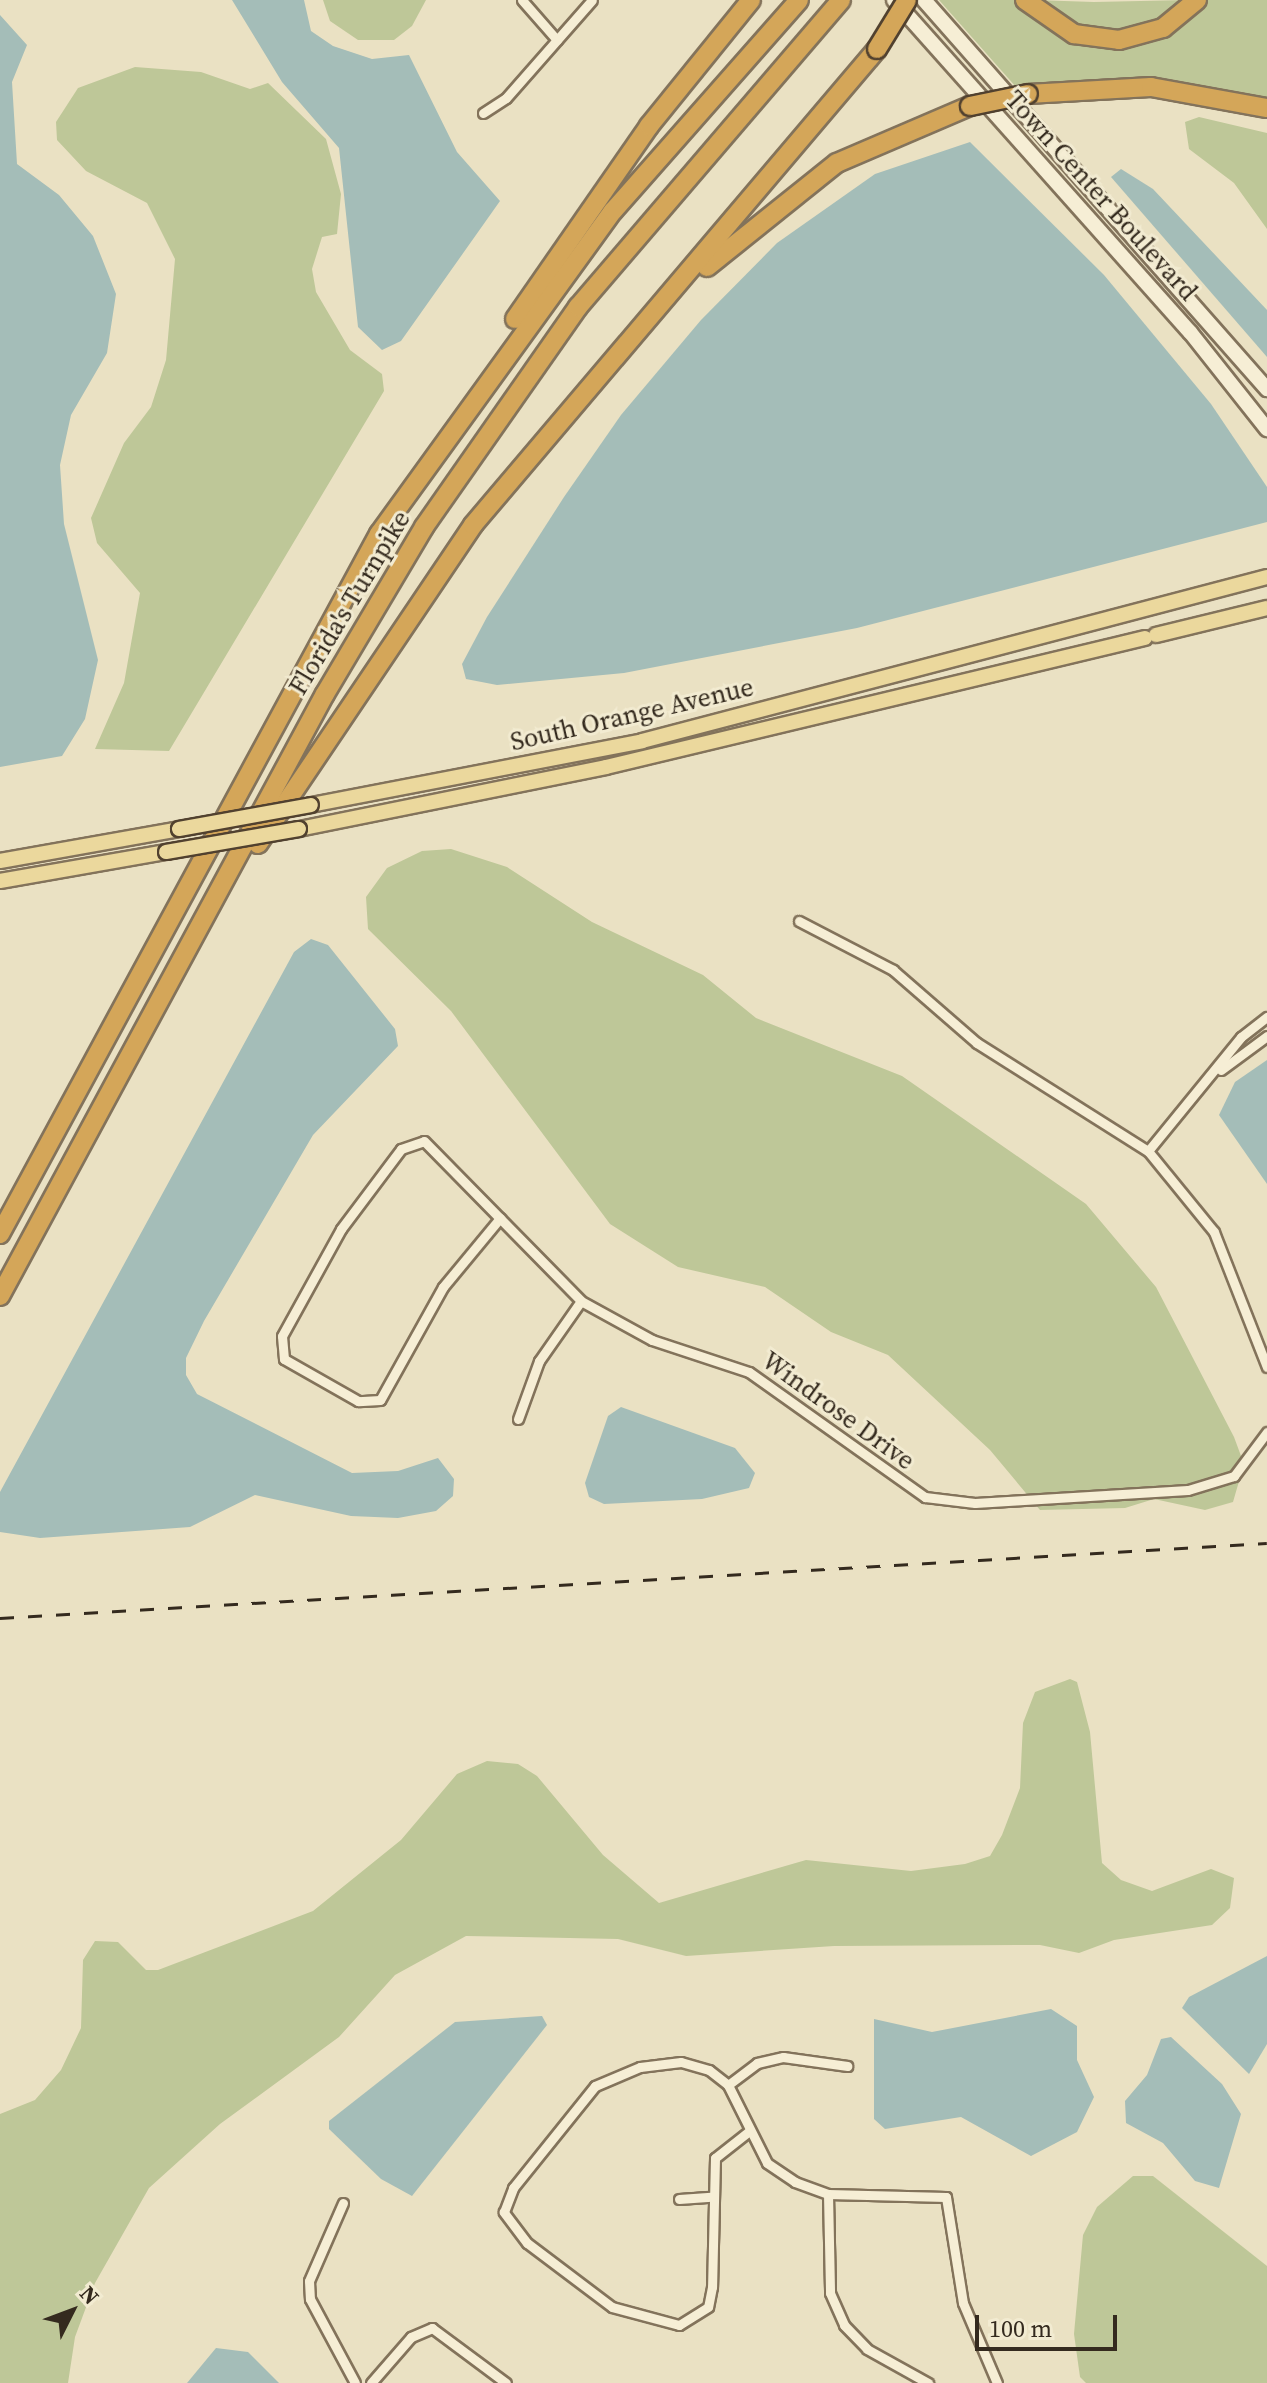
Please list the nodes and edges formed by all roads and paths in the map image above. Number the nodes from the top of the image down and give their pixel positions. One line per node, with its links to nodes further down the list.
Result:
1 (522, 0): 11 (street)
2 (592, 0): 11 (street)
3 (751, 0): 17 (highway)
4 (799, 0): 17 (highway, Florida's Turnpike)
5 (841, 0): 21 (highway, Florida's Turnpike)
6 (894, 0): 16 (main road, Town Center Boulevard)
7 (907, 0): 14 (highway, bridge)
8 (924, 0): 15 (main road, Town Center Boulevard)
9 (1025, 0): 10 (highway)
10 (1197, 0)
11 (557, 40): 13 (street)
12 (1267, 108): 14 (highway, bridge)
13 (483, 113)
14 (628, 344): 21 (highway)
15 (1267, 389)
16 (1267, 429)
17 (379, 534): 29 (highway, Florida's Turnpike)
18 (1267, 577): 20 (main road, South Orange Avenue, bridge)
19 (1267, 608): 22 (main road, South Orange Avenue, bridge)
20 (0, 861)
21 (233, 868): 30 (highway, Florida's Turnpike)
22 (0, 881)
23 (799, 921): 27 (street)
24 (1267, 1017): 26 (street)
25 (1267, 1036): 26 (street)
26 (1212, 1077): 27 (street)
27 (1148, 1151): 32 (street)
28 (500, 1218): 28 (street, Windrose Drive); 31 (street, Windrose Drive)
29 (0, 1234)
30 (0, 1296)
31 (581, 1301): 33 (street); 34 (street, Windrose Drive)
32 (1267, 1367)
33 (518, 1419)
34 (1267, 1432)
35 (847, 2066): 36 (street)
36 (728, 2085): 37 (street); 39 (street)
37 (748, 2132): 38 (street); 39 (street)
38 (828, 2194): 45 (street); 46 (street)
39 (711, 2197): 40 (street)
40 (679, 2199)
41 (343, 2203): 42 (street)
42 (355, 2383)
43 (371, 2383): 44 (street)
44 (506, 2383)
45 (928, 2383)
46 (997, 2383)

